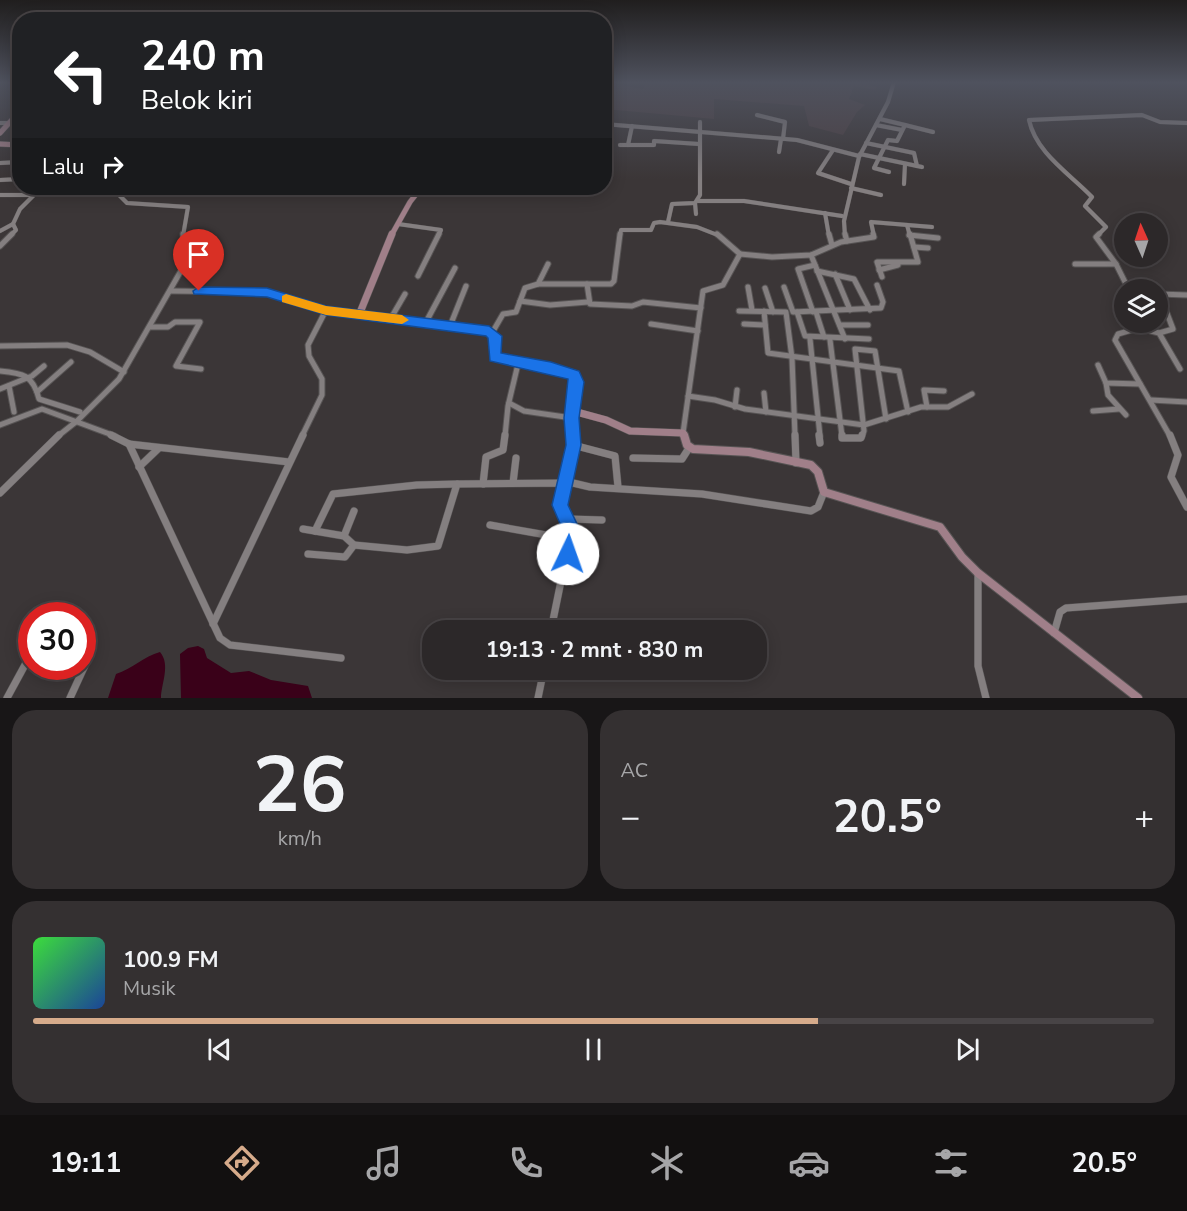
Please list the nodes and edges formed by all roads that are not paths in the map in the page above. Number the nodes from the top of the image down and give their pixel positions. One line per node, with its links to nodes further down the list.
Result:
1 (758, 115): 19 (street)
2 (882, 115): 4 (street)
3 (12, 118): 7 (street)
4 (880, 119): 10 (street); 11 (street)
5 (700, 122): 17 (street)
6 (0, 123): 7 (street)
7 (7, 123): 15 (street)
8 (1187, 123): 56 (street)
9 (612, 125): 12 (street)
10 (876, 125): 13 (street); 20 (street)
11 (905, 125): 14 (street); 16 (street)
12 (632, 126): 17 (street); 23 (street)
13 (894, 129): 14 (street); 18 (street)
14 (902, 130): 24 (street)
15 (0, 132)
16 (933, 132)
17 (698, 133): 19 (street); 21 (street)
18 (892, 136)
19 (782, 139): 25 (street); 26 (street)
20 (866, 143): 24 (street); 27 (street)
21 (699, 144): 23 (street); 37 (street)
22 (620, 145): 23 (street)
23 (628, 145)
24 (885, 147): 28 (street); 29 (street)
25 (833, 150): 27 (street); 32 (street)
26 (779, 152)
27 (860, 155): 28 (street); 32 (street)
28 (879, 160): 29 (street); 30 (street)
29 (906, 164): 31 (street)
30 (889, 172)
31 (904, 184)
32 (851, 186): 36 (street); 40 (street)
33 (33, 195): 42 (street)
34 (119, 195): 72 (street)
35 (417, 195): 43 (street)
36 (881, 195)
37 (696, 202): 38 (street); 39 (street); 41 (street)
38 (825, 213): 40 (street); 50 (street)
39 (696, 214)
40 (842, 216): 49 (street)
41 (668, 222): 53 (street); 66 (street)
42 (13, 224): 46 (street); 51 (street)
43 (398, 224): 63 (street); 89 (street)
44 (907, 225): 45 (street); 47 (street); 49 (street)
45 (932, 227)
46 (0, 231)
47 (909, 235): 48 (street); 52 (street)
48 (938, 237)
49 (847, 241): 50 (street)
50 (832, 245): 54 (street)
51 (0, 246)
52 (914, 246): 55 (street); 55 (street)
53 (740, 254): 54 (street); 78 (street)
54 (811, 255): 61 (street)
55 (918, 260): 64 (street)
56 (1114, 261)
57 (548, 264): 65 (street)
58 (1075, 264): 59 (street)
59 (1114, 264)
60 (455, 268): 92 (street)
61 (816, 268): 62 (street); 85 (street); 88 (street)
62 (835, 274): 82 (street); 83 (street)
63 (418, 276)
64 (882, 277)
65 (538, 284): 66 (street); 76 (street)
66 (587, 285): 77 (street)
67 (877, 285): 83 (street)
68 (466, 286): 98 (street)
69 (748, 287): 81 (street)
70 (784, 287): 87 (street)
71 (765, 288): 86 (street)
72 (171, 291): 79 (street); 99 (street)
73 (405, 294): 91 (street)
74 (1168, 295): 75 (street)
75 (1187, 296)
76 (520, 301): 77 (street); 102 (street)
77 (588, 302): 78 (street)
78 (701, 308): 100 (street)
79 (326, 310): 89 (street); 162 (street)
80 (739, 310): 81 (street)
81 (752, 310): 84 (street)
82 (850, 310): 83 (street); 85 (street)
83 (870, 310)
84 (764, 311): 86 (street); 95 (street)
85 (834, 311): 88 (street); 96 (street)
86 (773, 312): 110 (street)
87 (797, 312): 88 (street); 105 (street)
88 (814, 312): 105 (street)
89 (359, 315): 91 (street)
90 (1168, 317): 101 (street)
91 (391, 318): 92 (street)
92 (426, 322): 98 (street)
93 (651, 324): 100 (street)
94 (744, 324): 95 (street)
95 (765, 325): 110 (street)
96 (840, 325): 97 (street); 107 (street)
97 (868, 325)
98 (450, 326): 102 (street)
99 (151, 327): 119 (street); 122 (street)
100 (698, 331): 133 (street)
101 (1168, 332)
102 (492, 333): 114 (street)
103 (1120, 333): 125 (street)
104 (1159, 333): 120 (street)
105 (826, 338): 107 (street); 113 (street)
106 (810, 339): 111 (street)
107 (845, 339): 108 (street)
108 (869, 339)
109 (0, 346): 122 (street)
110 (792, 358): 111 (street); 147 (street)
111 (814, 360): 113 (street); 149 (street)
112 (71, 362): 130 (street)
113 (835, 363): 117 (street); 151 (street)
114 (518, 364): 136 (street); 145 (street)
115 (1098, 365): 124 (street)
116 (44, 366): 123 (street)
117 (857, 366): 118 (street); 118 (street); 153 (street)
118 (878, 368): 144 (street); 148 (street)
119 (201, 369)
120 (1180, 369)
121 (0, 371): 123 (street)
122 (124, 372): 150 (street)
123 (32, 376): 126 (street); 130 (street)
124 (1106, 383): 125 (street); 139 (street)
125 (1140, 384): 134 (street)
126 (9, 386): 127 (street); 141 (street)
127 (0, 389)
128 (736, 390): 137 (street)
129 (944, 391): 138 (street)
130 (38, 392): 142 (street)
131 (764, 393): 143 (street)
132 (972, 394): 138 (street)
133 (688, 396): 137 (street); 154 (street)
134 (1151, 400): 135 (street); 172 (street)
135 (1187, 402)
136 (509, 403): 145 (street); 168 (street)
137 (735, 407): 143 (street)
138 (927, 407): 144 (street)
139 (1119, 409): 140 (street); 146 (street)
140 (1093, 411)
141 (14, 412)
142 (80, 412)
143 (766, 412): 147 (street)
144 (908, 412): 148 (street)
145 (572, 414): 154 (street); 157 (street)
146 (1126, 415)
147 (795, 416): 149 (street); 163 (street)
148 (886, 418): 153 (street)
149 (819, 419): 151 (street); 155 (street)
150 (77, 421): 152 (street); 156 (street); 171 (street)
151 (839, 422): 153 (street); 153 (street)
152 (0, 425)
153 (864, 425)
154 (683, 433): 159 (street)
155 (820, 443)
156 (129, 444): 158 (street); 164 (street)
157 (573, 445): 165 (street); 169 (street)
158 (159, 448): 162 (street); 164 (street)
159 (689, 448): 161 (street); 163 (street)
160 (516, 458): 166 (street)
161 (633, 458)
162 (289, 462): 187 (street)
163 (796, 463): 170 (street)
164 (139, 467): 187 (street)
165 (567, 482): 166 (street); 169 (street); 175 (street)
166 (513, 483): 168 (street)
167 (457, 484): 168 (street); 179 (street); 182 (street)
168 (483, 484)
169 (618, 487): 170 (street)
170 (824, 492): 184 (street)
171 (0, 493)
172 (1183, 495): 173 (street)
173 (1187, 507)
174 (354, 510): 180 (street)
175 (568, 519): 176 (street); 181 (street)
176 (602, 520)
177 (490, 525): 181 (street)
178 (303, 529): 179 (street)
179 (315, 531): 180 (street)
180 (344, 536): 182 (street)
181 (569, 539): 186 (street)
182 (354, 545): 183 (street)
183 (308, 554)
184 (978, 573): 188 (street); 196 (street)
185 (1187, 599): 188 (street)
186 (553, 620)
187 (213, 624): 189 (street)
188 (1054, 633): 197 (street)
189 (342, 658)
190 (18, 678): 193 (street)
191 (78, 680): 194 (street)
192 (542, 680): 195 (street)
193 (7, 698)
194 (70, 698)
195 (538, 698)
196 (986, 698)
197 (1138, 698)

